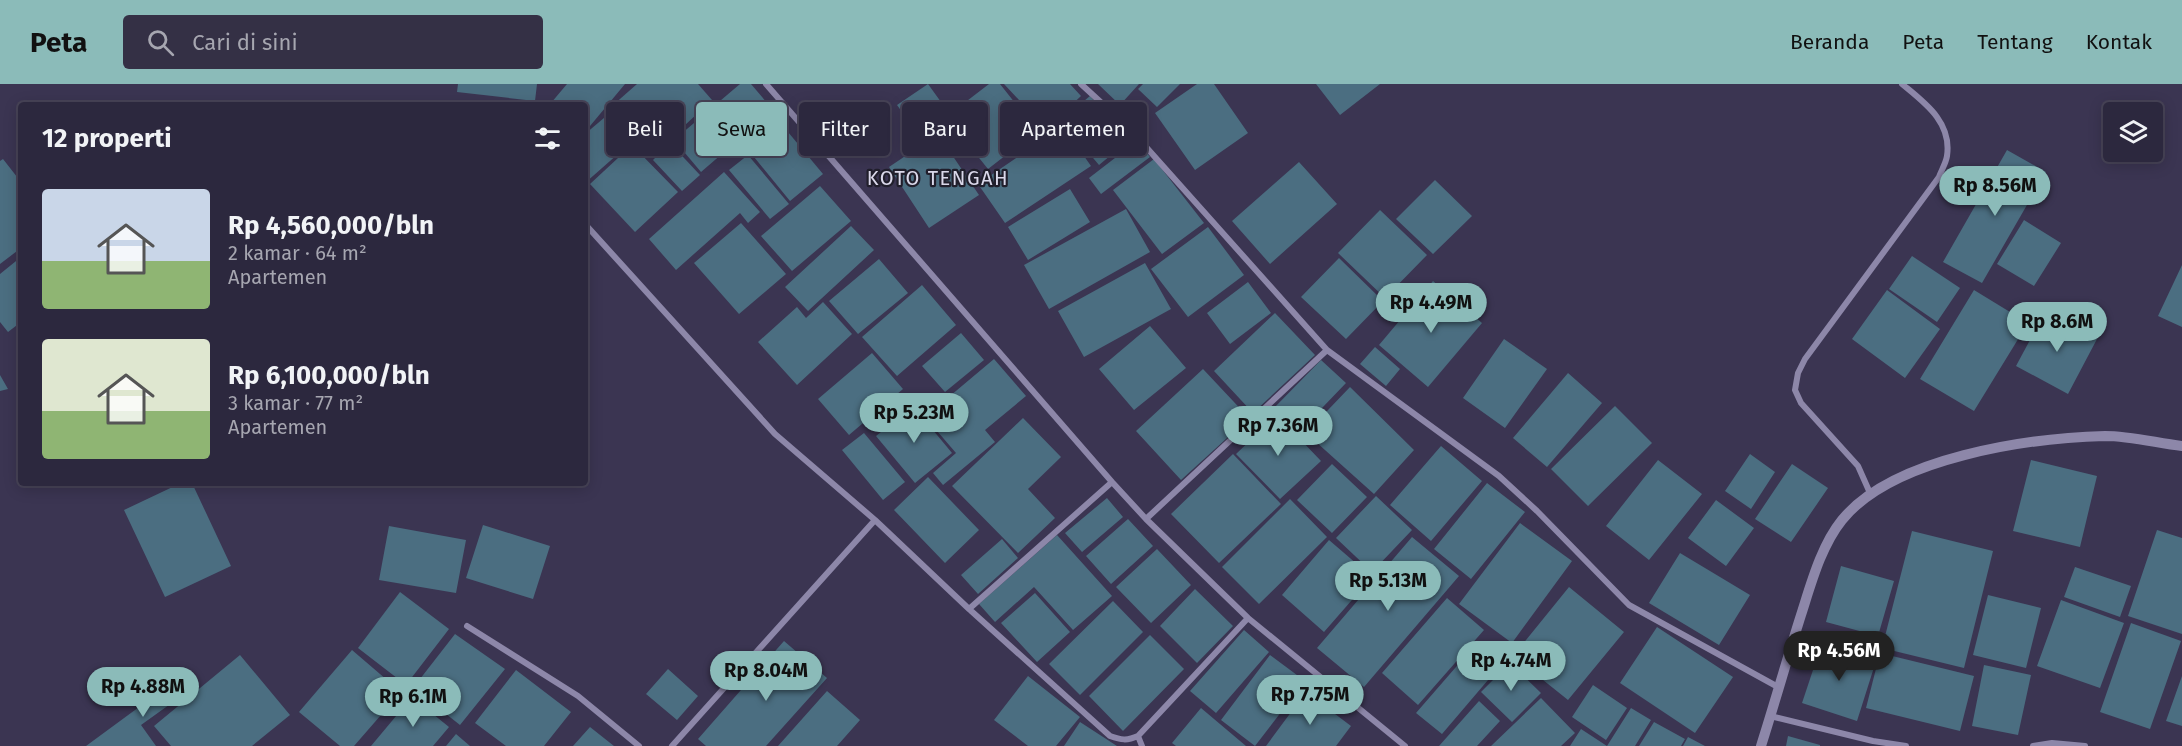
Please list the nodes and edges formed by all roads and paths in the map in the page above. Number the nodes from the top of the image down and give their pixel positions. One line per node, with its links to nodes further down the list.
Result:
1 (766, 84): 7 (street)
2 (1081, 84): 5 (street)
3 (1902, 84): 8 (street)
4 (588, 227): 10 (street)
5 (1327, 350): 9 (street); 14 (street)
6 (2182, 446): 8 (street)
7 (1112, 482): 9 (street); 11 (street)
8 (1870, 494): 14 (street)
9 (1146, 519): 12 (street)
10 (874, 520): 11 (street); 18 (street)
11 (969, 609): 16 (street)
12 (1248, 618): 16 (street); 20 (street)
13 (467, 626): 17 (street)
14 (1778, 687): 15 (street)
15 (1770, 716): 21 (street); 22 (street)
16 (1138, 736): 19 (street)
17 (639, 746)
18 (672, 746)
19 (1142, 746)
20 (1406, 746)
21 (1761, 746)
22 (1906, 746)
23 (2033, 746): 24 (street)
24 (2085, 746)

